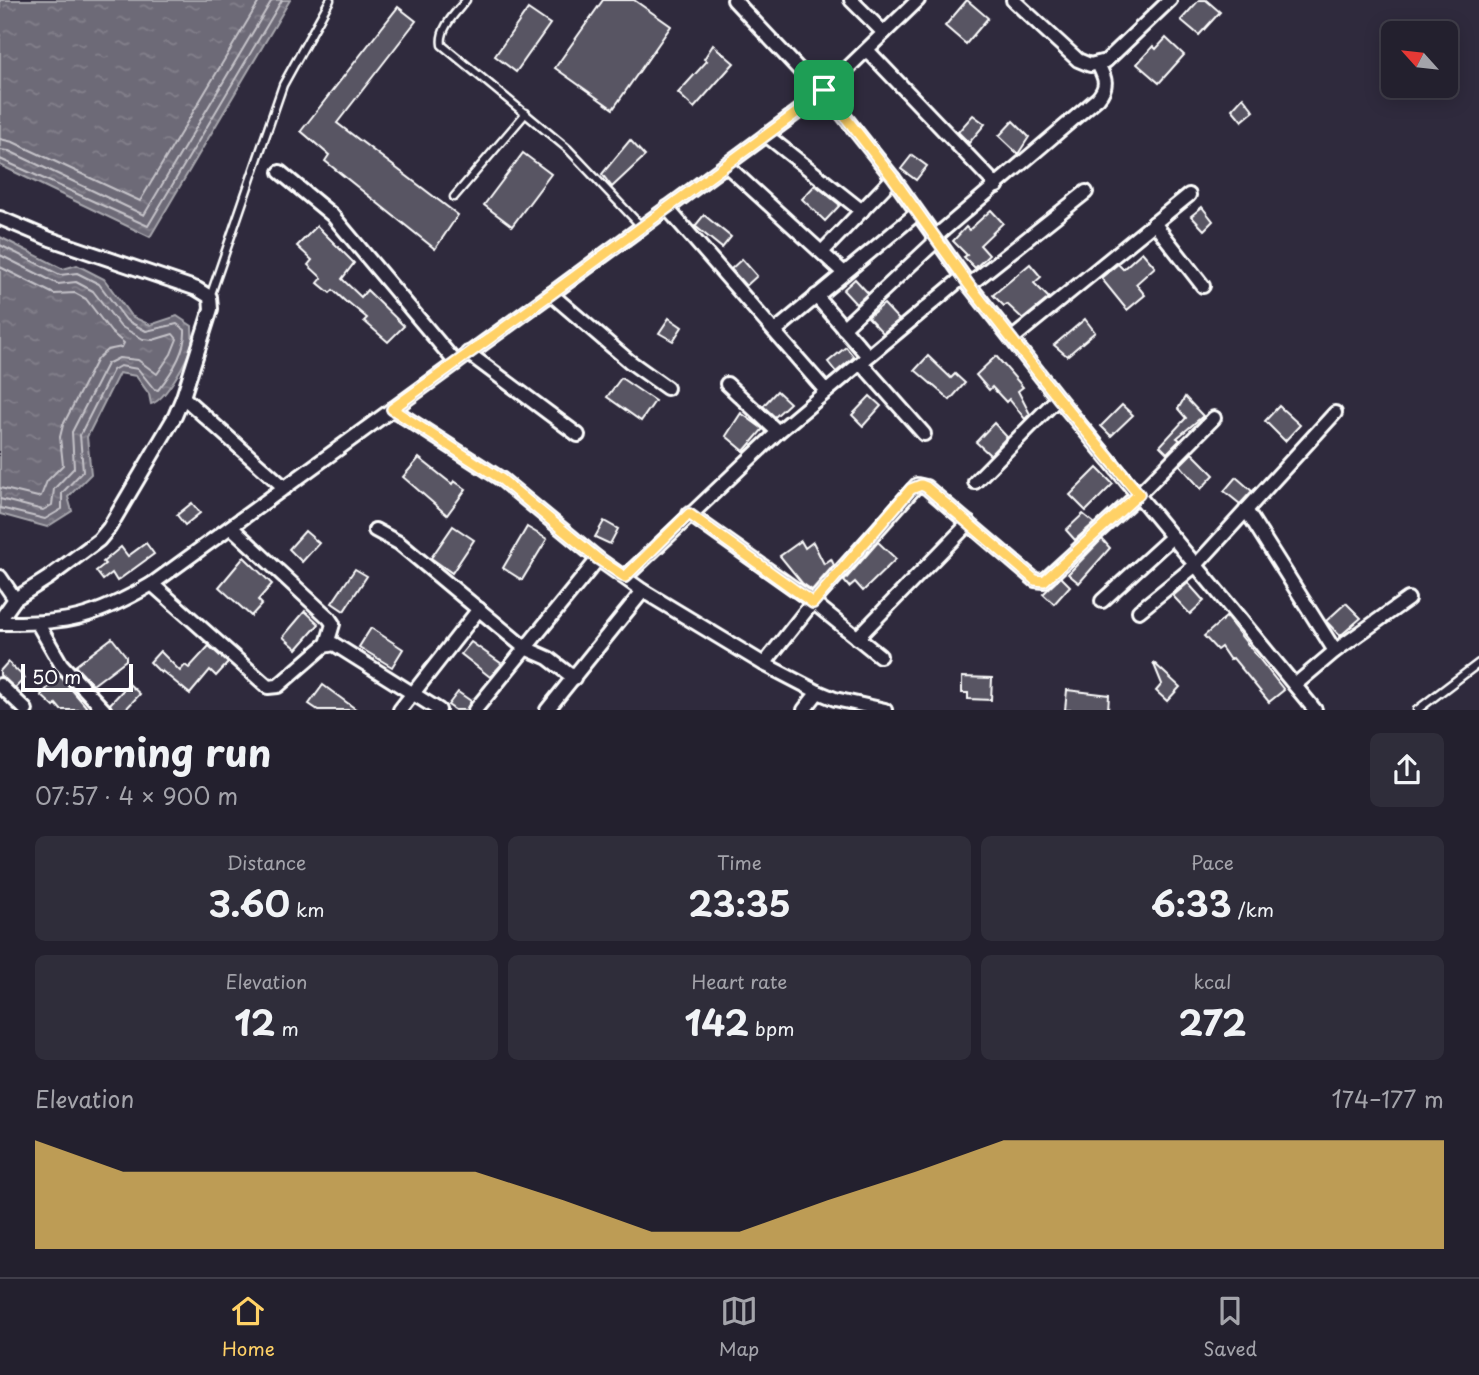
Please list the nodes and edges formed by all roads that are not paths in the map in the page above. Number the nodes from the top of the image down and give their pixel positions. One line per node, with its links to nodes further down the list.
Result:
1 (330, 0): 35 (lane)
2 (466, 0): 13 (lane)
3 (734, 0): 12 (street)
4 (851, 0): 8 (street)
5 (918, 0): 8 (street)
6 (1013, 0): 10 (street)
7 (1170, 0): 10 (street)
8 (884, 33): 9 (street)
9 (867, 50): 11 (street); 18 (street)
10 (1098, 64): 18 (street)
11 (824, 90): 12 (street); 17 (street)
12 (811, 94): 14 (street)
13 (526, 113): 21 (lane); 27 (lane)
14 (766, 135): 15 (street); 23 (street)
15 (726, 164): 22 (street); 29 (street)
16 (281, 172): 41 (street)
17 (893, 178): 23 (street); 24 (street)
18 (997, 186): 28 (street)
19 (1086, 192): 31 (street)
20 (1189, 195): 26 (street)
21 (454, 197)
22 (667, 208): 27 (street); 37 (street)
23 (862, 211): 29 (street)
24 (917, 213): 28 (street); 30 (street)
25 (0, 218): 35 (street)
26 (1154, 223): 32 (street); 38 (street)
27 (642, 227): 33 (street)
28 (936, 239): 31 (street); 36 (street)
29 (822, 252): 30 (street)
30 (844, 273): 34 (street)
31 (966, 281): 38 (street); 40 (street)
32 (1203, 286)
33 (551, 294): 39 (street); 43 (street)
34 (816, 296): 36 (street); 37 (street)
35 (210, 297): 45 (street)
36 (843, 328): 40 (street)
37 (775, 331): 44 (street)
38 (1013, 338): 46 (street)
39 (468, 354): 41 (street); 52 (street)
40 (864, 360): 44 (street); 51 (street)
41 (456, 363): 47 (street)
42 (727, 384): 50 (street)
43 (667, 388)
44 (826, 391): 50 (street)
45 (183, 397): 54 (street); 68 (street)
46 (1058, 398): 53 (street); 55 (street)
47 (392, 409): 54 (street); 62 (street)
48 (1335, 413): 56 (street)
49 (1214, 418): 55 (street)
50 (778, 432): 57 (street)
51 (924, 434)
52 (578, 435)
53 (975, 482)
54 (285, 488): 59 (street)
55 (1139, 494): 58 (street); 61 (street)
56 (1246, 510): 63 (street); 79 (street)
57 (689, 514): 65 (street); 71 (street)
58 (969, 523): 71 (street); 76 (street)
59 (231, 527): 66 (street); 77 (street)
60 (374, 530): 72 (street)
61 (1172, 537): 63 (street); 70 (street)
62 (598, 559): 65 (street); 78 (street)
63 (1197, 564): 73 (street); 84 (street)
64 (0, 577): 68 (street)
65 (625, 577): 67 (street)
66 (152, 584): 75 (street); 77 (street)
67 (643, 591): 82 (street); 83 (street)
68 (15, 598): 74 (street)
69 (1408, 598): 79 (street)
70 (1102, 601)
71 (813, 603): 76 (street); 82 (street)
72 (479, 609): 78 (street); 86 (street)
73 (1139, 611)
74 (0, 622): 75 (street)
75 (38, 624): 90 (street)
76 (857, 638): 80 (street)
77 (327, 644): 86 (street)
78 (524, 648): 83 (street); 93 (street)
79 (1335, 650): 84 (street)
80 (880, 656)
81 (1479, 663): 98 (lane)
82 (764, 664): 87 (street)
83 (574, 678): 94 (street)
84 (1296, 684): 97 (street)
85 (0, 685): 89 (street)
86 (413, 692): 91 (street); 92 (street)
87 (818, 692): 88 (street); 95 (street)
88 (859, 707): 96 (street)
89 (17, 708)
90 (104, 710)
91 (400, 710)
92 (439, 710)
93 (475, 710)
94 (547, 710)
95 (804, 710)
96 (885, 710)
97 (1315, 710)
98 (1417, 710)

